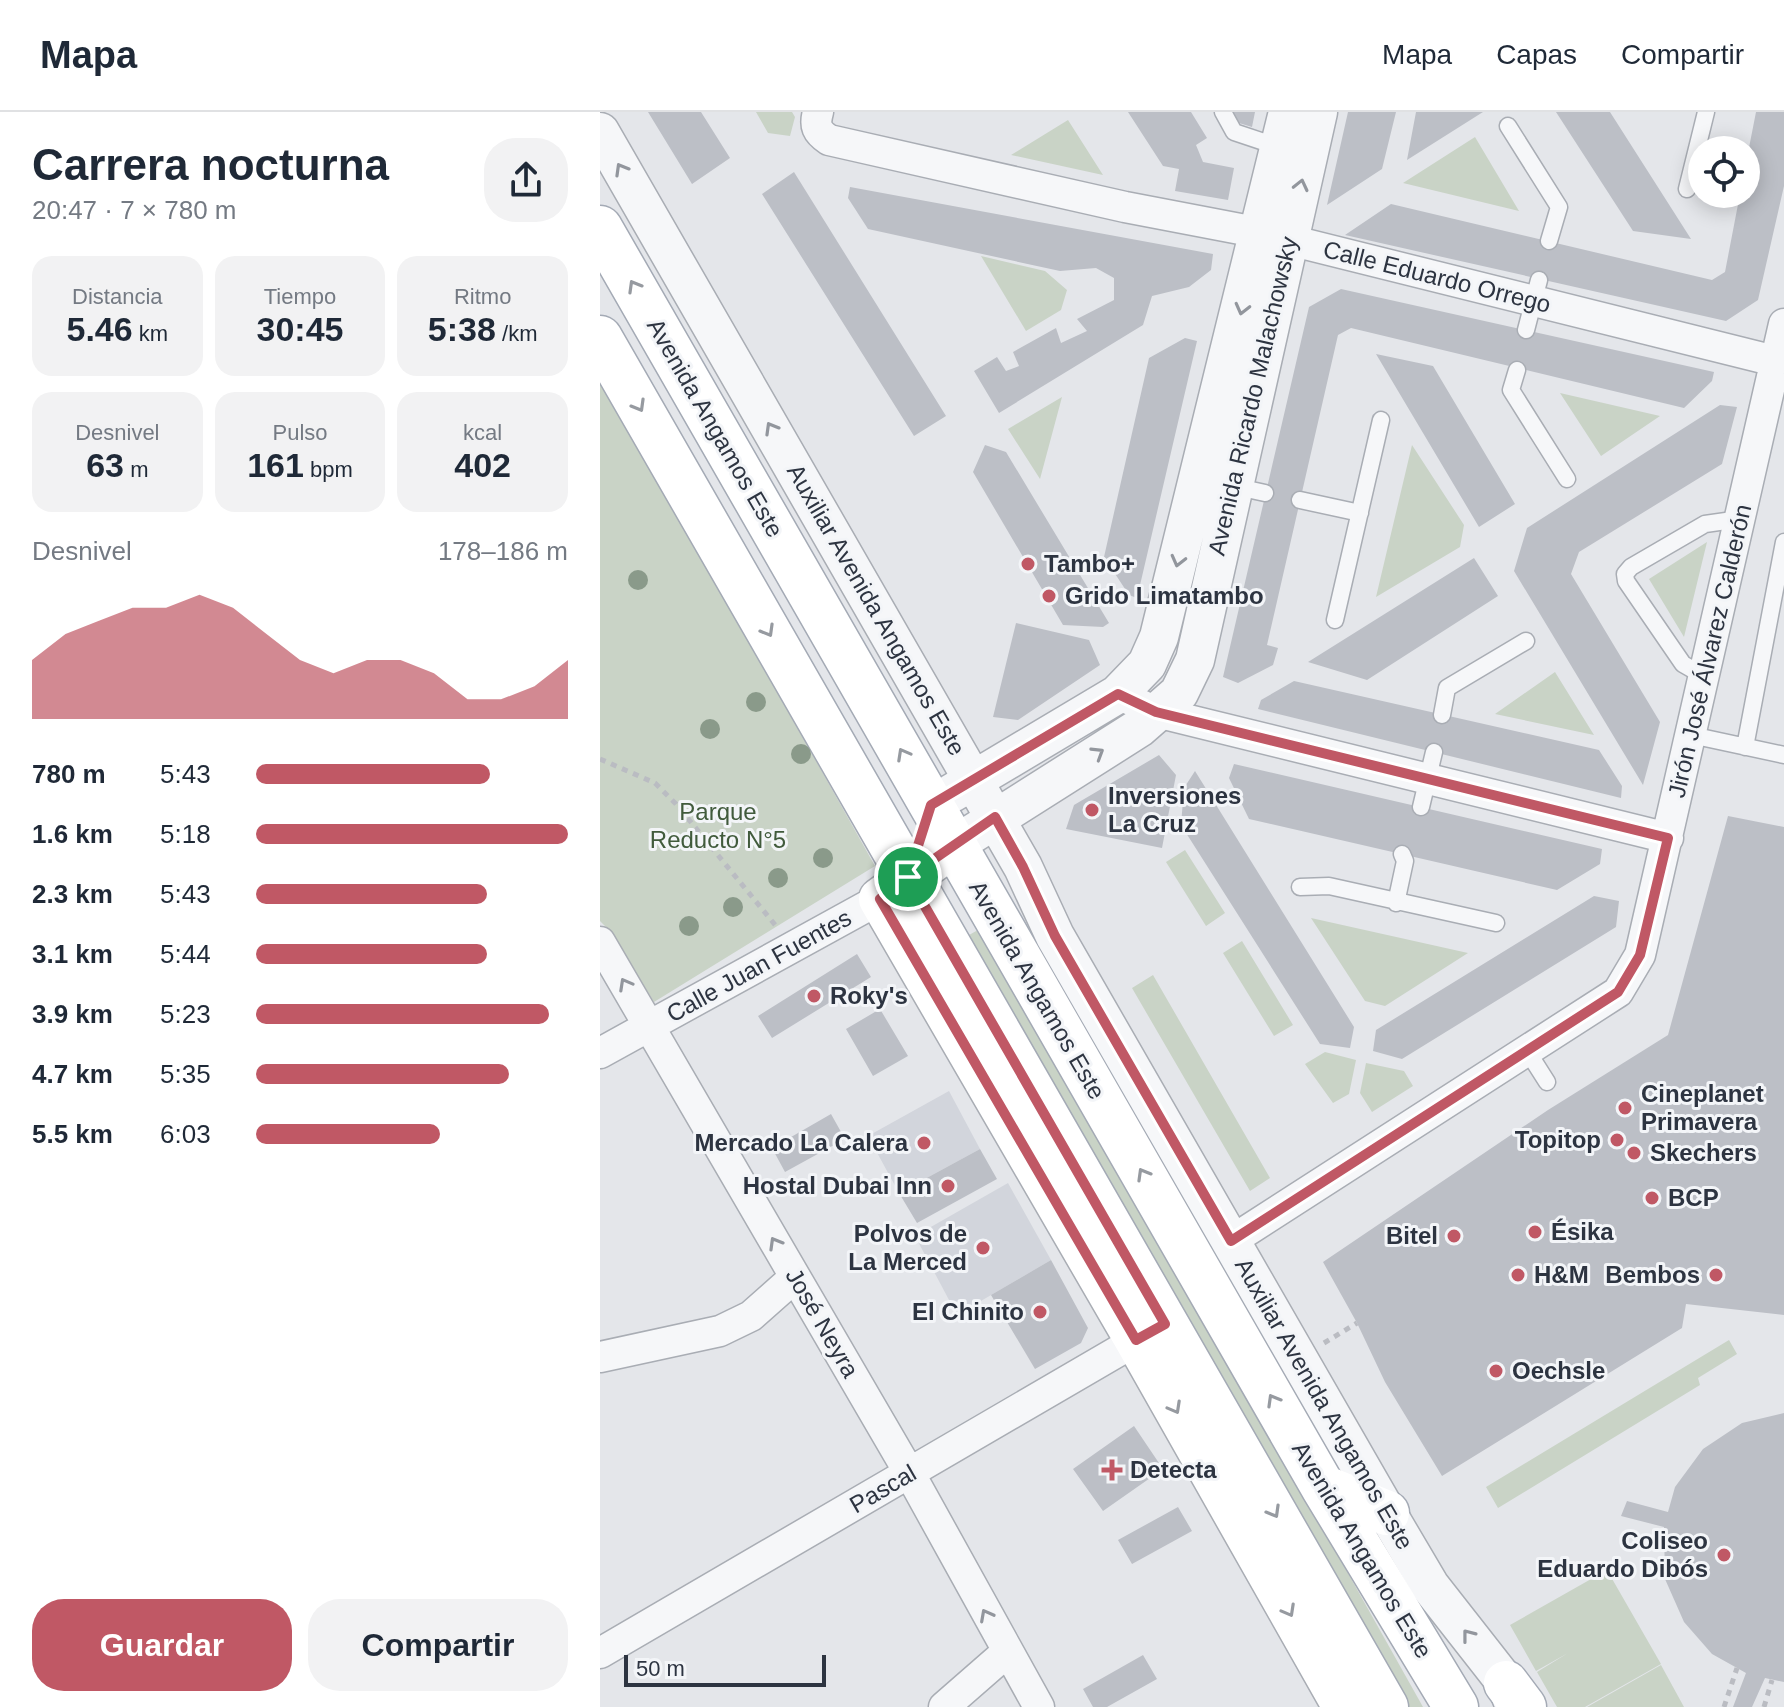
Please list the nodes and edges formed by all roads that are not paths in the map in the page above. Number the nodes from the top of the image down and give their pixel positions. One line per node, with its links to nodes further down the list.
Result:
1 (1223, 112): 6 (lane)
2 (1318, 112): 10 (street, Avenida Ricardo Malachowsky, one-way to 2)
3 (1706, 112): 8 (lane)
4 (818, 122): 10 (street, Calle Eduardo Orrego)
5 (1508, 126): 11 (lane)
6 (1284, 130): 10 (street, Avenida Ricardo Malachowsky)
7 (600, 132): 31 (street, Auxiliar Avenida Angamos Este, one-way to 7)
8 (1687, 189)
9 (600, 228): 32 (main road, Avenida Angamos Este, one-way to 9)
10 (1274, 236): 14 (street, Calle Eduardo Orrego); 25 (street, Avenida Ricardo Malachowsky, one-way to 25); 26 (street, Avenida Ricardo Malachowsky)
11 (1549, 241)
12 (1784, 324): 14 (street, Jirón José Álvarez Calderón)
13 (600, 338): 38 (main road, one-way to 38)
14 (1779, 362): 20 (street, Jirón José Álvarez Calderón)
15 (1517, 370): 17 (lane)
16 (1381, 420): 19 (lane)
17 (1567, 479)
18 (1300, 500): 19 (lane)
19 (1360, 513): 22 (lane)
20 (1740, 519): 24 (street, Jirón José Álvarez Calderón); 24 (lane)
21 (1784, 542): 29 (lane)
22 (1335, 620)
23 (1526, 641): 27 (lane)
24 (1704, 676): 28 (street, Jirón José Álvarez Calderón)
25 (1118, 694): 26 (street); 31 (street, Avenida Ricardo Malachowsky)
26 (1156, 712): 33 (street, Avenida Ricardo Malachowsky, one-way to 26); 34 (street)
27 (1440, 712)
28 (1691, 735): 29 (lane); 34 (street, Jirón José Álvarez Calderón)
29 (1745, 747): 30 (lane)
30 (1784, 755)
31 (973, 781): 32 (street, Avenida Ricardo Malachowsky); 33 (street, Auxiliar Avenida Angamos Este)
32 (931, 805): 35 (main road, Avenida Angamos Este); 38 (main road)
33 (995, 817): 35 (street, Avenida Ricardo Malachowsky); 46 (street, Auxiliar Avenida Angamos Este)
34 (1668, 838): 43 (street, Jirón José Álvarez Calderón)
35 (953, 846): 38 (main road, Avenida Ricardo Malachowsky); 51 (main road, Avenida Angamos Este, one-way to 35)
36 (1406, 857): 39 (lane)
37 (1300, 887): 39 (lane)
38 (894, 888): 42 (street, Calle Juan Fuentes); 48 (main road)
39 (1396, 903): 40 (lane)
40 (1496, 923)
41 (600, 942): 42 (street, José Neyra, one-way to 41)
42 (649, 1027): 44 (street, Calle Juan Fuentes); 47 (street, José Neyra, one-way to 42)
43 (1528, 1052): 45 (lane); 46 (street, Jirón José Álvarez Calderón)
44 (600, 1053)
45 (1547, 1082)
46 (1231, 1241): 52 (street, Auxiliar Avenida Angamos Este)
47 (795, 1277): 49 (street); 50 (street, José Neyra)
48 (1151, 1332): 50 (street, Pascal); 58 (main road, one-way to 58); 59 (main road, one-way to 59)
49 (600, 1357)
50 (910, 1474): 53 (street, José Neyra, one-way to 50); 54 (street, Pascal)
51 (1323, 1487): 52 (main road); 60 (main road, Avenida Angamos Este)
52 (1387, 1513): 55 (street, Auxiliar Avenida Angamos Este, one-way to 52)
53 (1007, 1652): 56 (street); 57 (street, José Neyra)
54 (600, 1653)
55 (1515, 1699)
56 (944, 1707)
57 (1039, 1707)
58 (1344, 1707)
59 (1386, 1707)
60 (1456, 1707)

